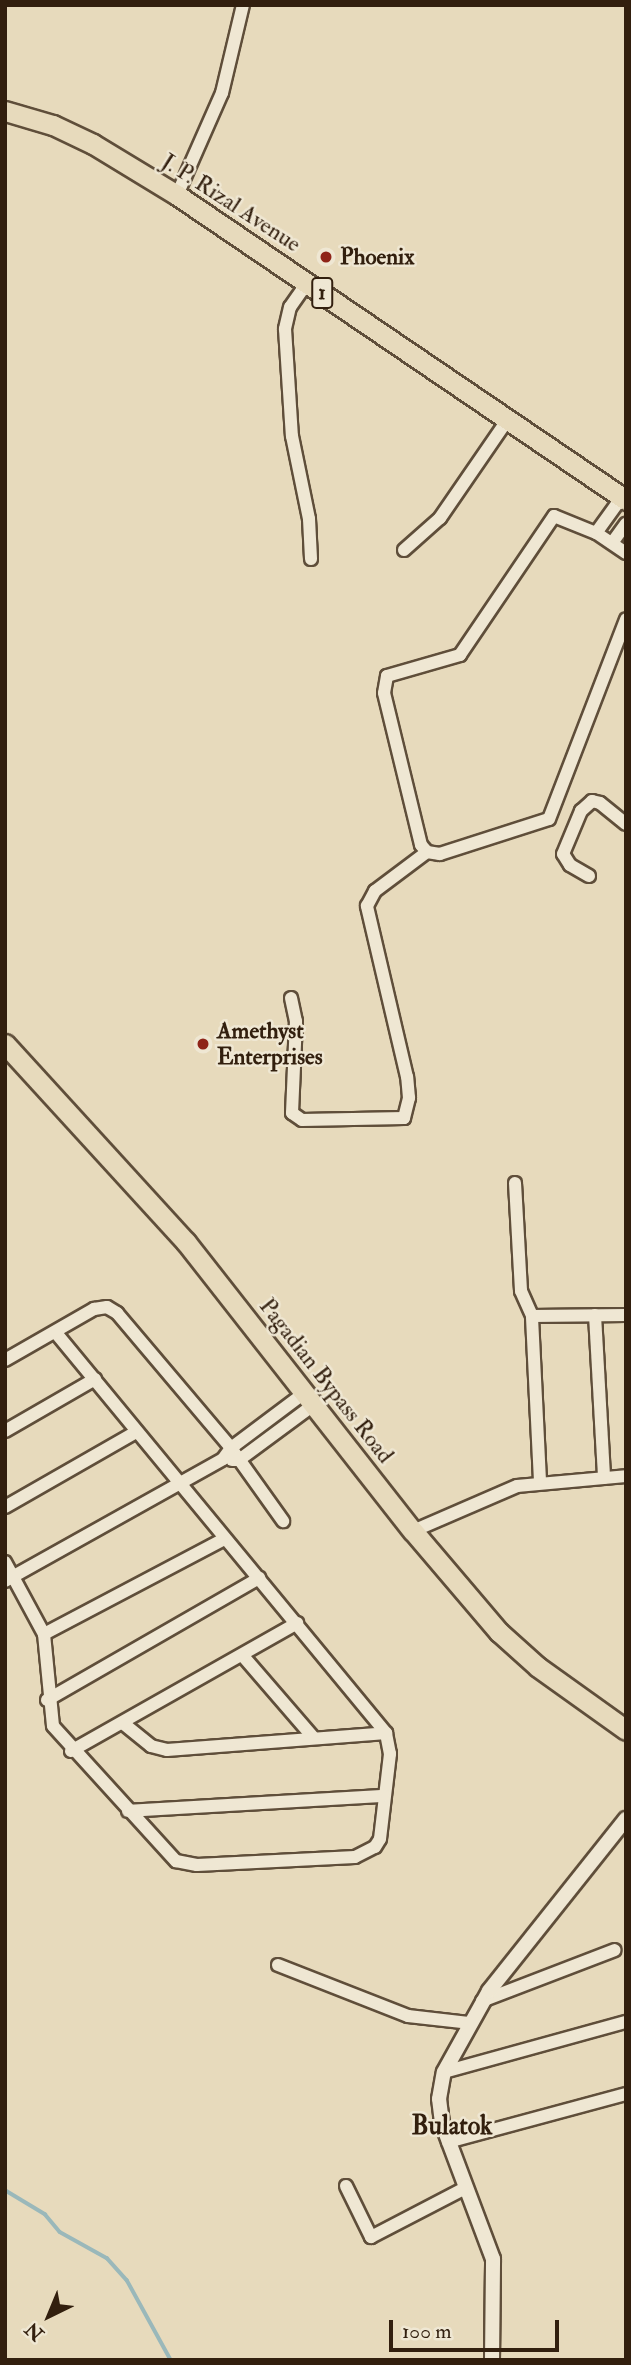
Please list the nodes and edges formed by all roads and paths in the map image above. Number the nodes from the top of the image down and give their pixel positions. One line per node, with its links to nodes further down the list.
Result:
1 (243, 5): 3 (street)
2 (5, 111): 3 (main road, J. P. Rizal Avenue / 1)
3 (177, 195): 4 (main road, J. P. Rizal Avenue / 1)
4 (307, 283): 5 (main road, J. P. Rizal Avenue / 1); 12 (street)
5 (508, 419): 6 (main road, J. P. Rizal Avenue / 1); 10 (street)
6 (624, 498): 8 (street)
7 (626, 524): 9 (street)
8 (596, 533): 9 (street); 15 (street)
9 (611, 543): 11 (street)
10 (404, 550)
11 (626, 553)
12 (312, 559)
13 (626, 619): 15 (street)
14 (626, 824): 16 (street)
15 (427, 852): 17 (street)
16 (589, 876)
17 (291, 998)
18 (5, 1044): 26 (main road, Pagadian Bypass Road)
19 (515, 1183): 22 (street)
20 (594, 1315): 21 (street); 22 (street); 32 (street)
21 (626, 1315)
22 (532, 1316): 33 (street)
23 (56, 1334): 24 (street); 25 (street); 29 (street)
24 (5, 1360)
25 (94, 1379): 27 (street); 28 (street)
26 (308, 1400): 29 (street); 30 (street); 37 (main road, Pagadian Bypass Road)
27 (5, 1431)
28 (136, 1432): 34 (street); 35 (street)
29 (227, 1454): 30 (street); 34 (street)
30 (239, 1460): 36 (street)
31 (626, 1476): 32 (street)
32 (604, 1478): 33 (street)
33 (541, 1480): 37 (street)
34 (178, 1485): 38 (street); 41 (street)
35 (5, 1507)
36 (283, 1521)
37 (413, 1531): 47 (main road, Pagadian Bypass Road)
38 (224, 1539): 40 (street); 43 (street)
39 (5, 1562): 41 (street)
40 (259, 1578): 42 (street); 45 (street)
41 (10, 1579): 43 (street)
42 (297, 1623): 44 (street); 48 (street)
43 (44, 1634): 45 (street)
44 (243, 1656): 46 (street); 49 (street)
45 (47, 1700): 50 (street)
46 (124, 1724): 49 (street); 50 (street)
47 (626, 1730)
48 (386, 1733): 49 (street); 51 (street)
49 (313, 1737)
50 (71, 1751): 52 (street)
51 (384, 1796): 52 (street); 52 (street)
52 (128, 1811)
53 (626, 1819): 56 (street)
54 (615, 1950): 56 (street)
55 (278, 1965): 58 (street)
56 (482, 2001): 58 (street)
57 (626, 2022): 59 (street)
58 (469, 2023): 59 (street)
59 (444, 2071): 61 (street)
60 (626, 2094): 61 (street)
61 (448, 2142): 63 (street)
62 (346, 2186): 63 (street)
63 (465, 2188): 64 (street)
64 (492, 2360)

